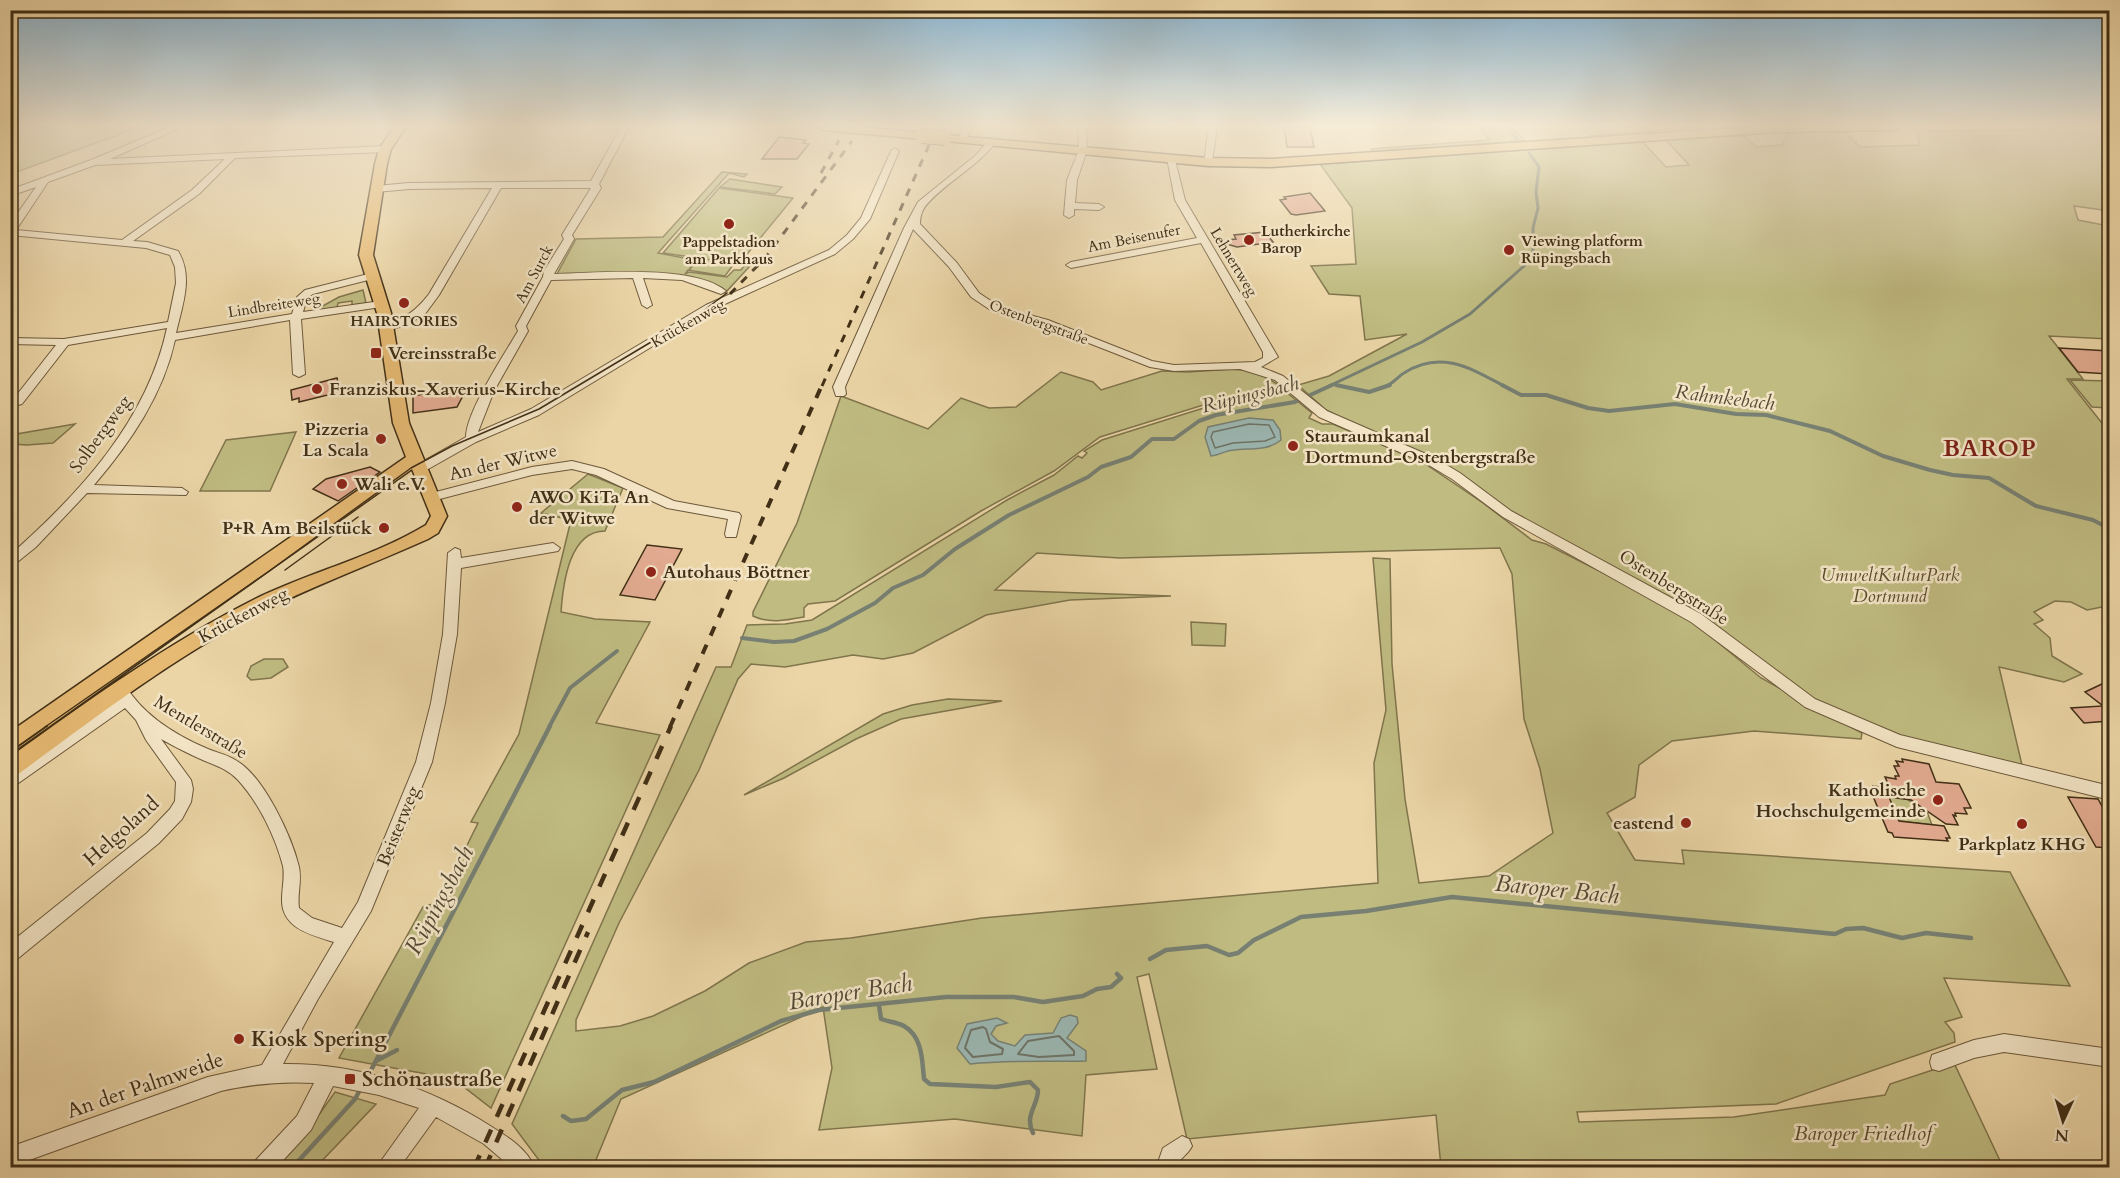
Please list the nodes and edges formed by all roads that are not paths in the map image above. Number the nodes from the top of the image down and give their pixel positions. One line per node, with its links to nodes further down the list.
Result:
1 (41, 182): 12 (street)
2 (43, 182): 15 (street)
3 (209, 182): 17 (street)
4 (378, 182): 11 (main road)
5 (881, 182): 37 (street, Krückenweg)
6 (948, 182): 14 (street)
7 (1072, 182): 13 (street)
8 (1176, 182): 16 (street, Lehnertweg)
9 (499, 184): 10 (street); 11 (street); 27 (street)
10 (594, 184): 21 (street, Am Surck)
11 (376, 189): 20 (main road)
12 (10, 193)
13 (1099, 207)
14 (915, 217): 32 (street, Ostenbergstraße); 35 (street)
15 (11, 232): 17 (street, Solbergweg)
16 (1203, 240): 18 (street, Am Beisenufer); 31 (street, Lehnertweg)
17 (125, 242): 26 (street, Solbergweg)
18 (1071, 265)
19 (637, 275): 21 (street); 22 (street); 24 (street)
20 (372, 276): 23 (main road); 25 (street)
21 (548, 277): 37 (street, Am Surck)
22 (721, 291)
23 (381, 304): 25 (street, Lindbreiteweg); 27 (main road)
24 (647, 305)
25 (296, 316): 28 (street, Lindbreiteweg); 33 (street)
26 (173, 324): 28 (street, Solbergweg); 30 (street)
27 (387, 328): 38 (main road)
28 (170, 338): 39 (street, Solbergweg)
29 (10, 341): 30 (street)
30 (64, 342): 36 (street)
31 (1269, 351): 32 (street, Ostenbergstraße); 34 (street, Lehnertweg)
32 (1238, 365): 34 (street, Ostenbergstraße)
33 (299, 374)
34 (1279, 378): 50 (street, Ostenbergstraße)
35 (840, 393)
36 (18, 401)
37 (468, 442): 38 (street, Krückenweg)
38 (417, 464): 41 (main road, Krückenweg); 47 (main road, Krückenweg)
39 (83, 489): 40 (street); 44 (street, Solbergweg)
40 (182, 492)
41 (432, 497): 42 (street, An der Witwe); 45 (main road, Krückenweg)
42 (730, 534)
43 (553, 548): 51 (street, Beisterweg)
44 (10, 563)
45 (123, 694): 46 (street, Mentlerstraße); 48 (main road, Krückenweg); 49 (street, Krückenweg)
46 (142, 716): 51 (street, Mentlerstraße); 52 (street, Helgoland)
47 (10, 743)
48 (10, 770)
49 (10, 783)
50 (2109, 793)
51 (346, 937): 55 (street, Beisterweg)
52 (10, 954)
53 (2109, 1058): 54 (street)
54 (1939, 1062)
55 (268, 1073): 56 (street, An der Palmweide); 59 (street, An der Palmweide)
56 (336, 1076): 57 (street, An der Palmweide); 60 (street)
57 (434, 1104): 61 (street); 62 (street, An der Palmweide)
58 (1182, 1146): 63 (street)
59 (10, 1157)
60 (262, 1167)
61 (386, 1167)
62 (525, 1167)
63 (1166, 1167)

